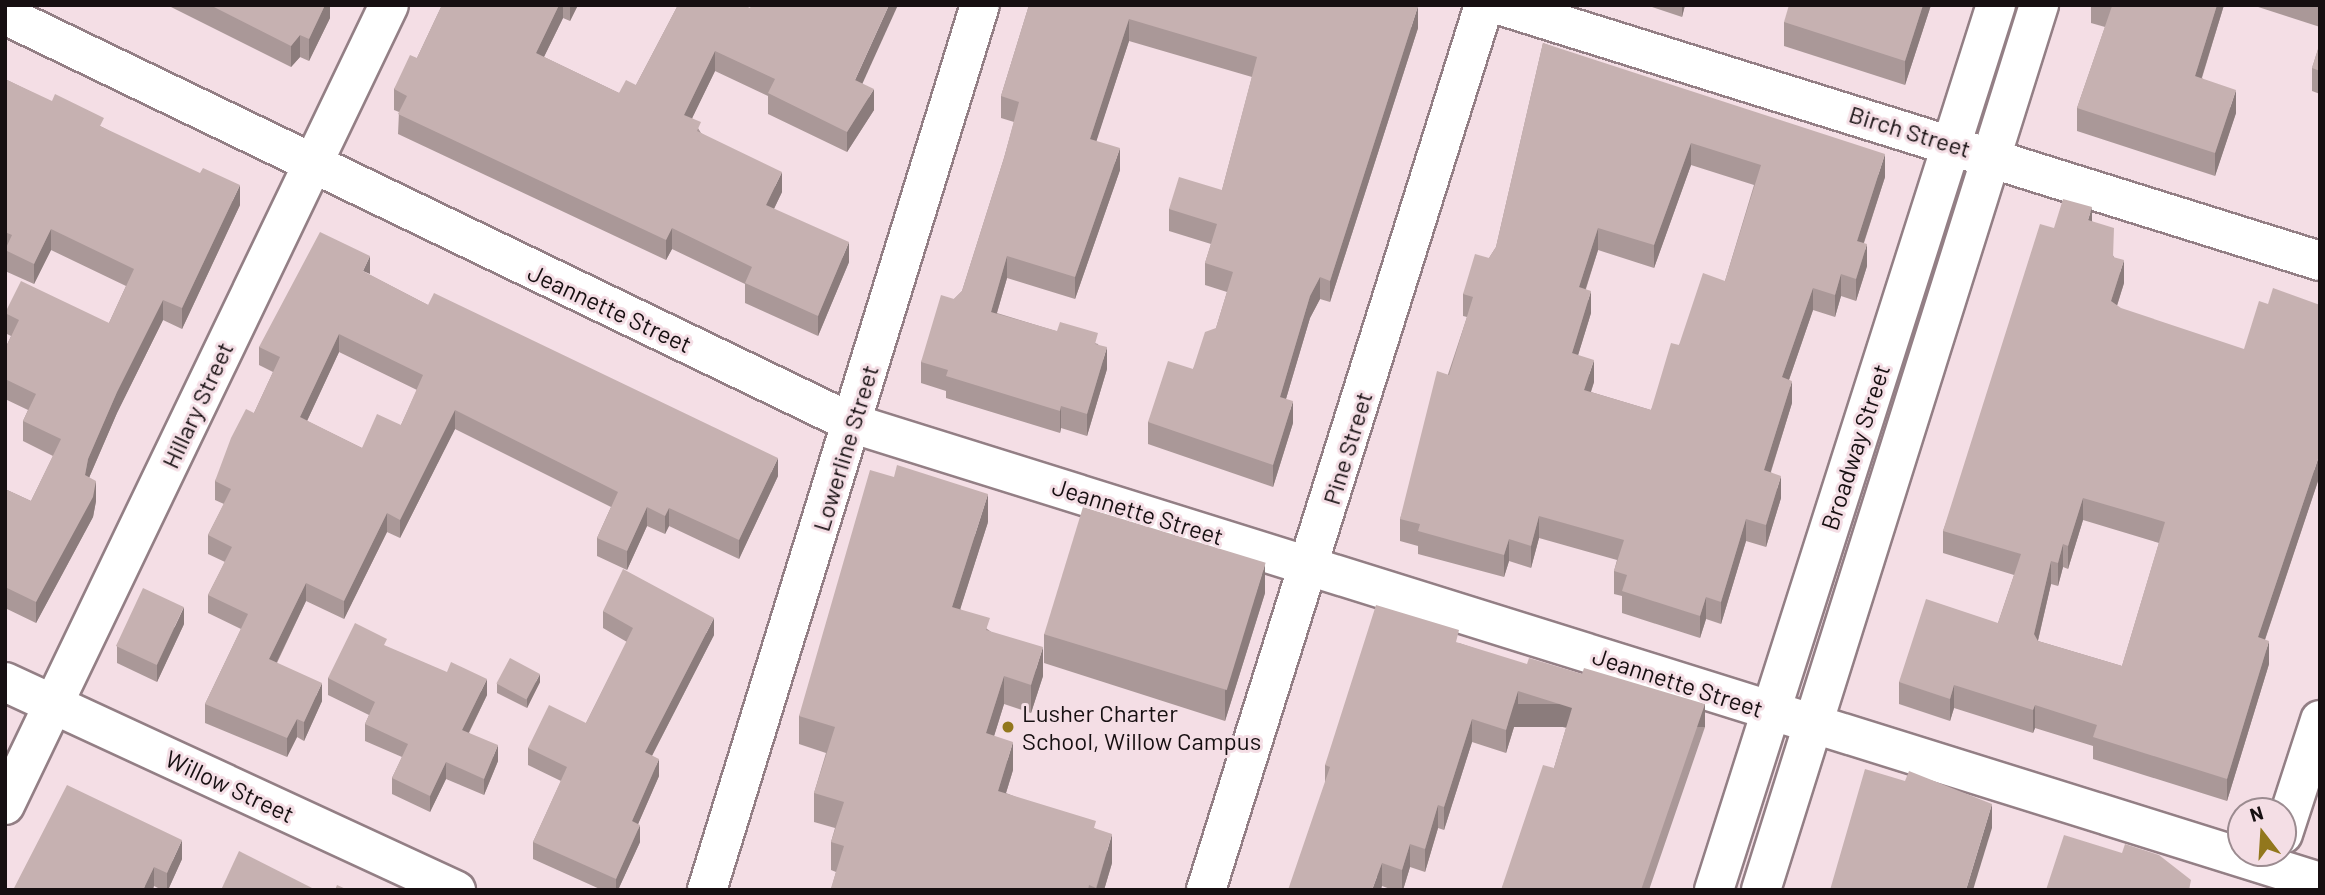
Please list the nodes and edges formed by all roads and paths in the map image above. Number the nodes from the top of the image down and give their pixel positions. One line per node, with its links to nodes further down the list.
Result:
1 (389, 5): 10 (street, Hillary Street)
2 (980, 5): 12 (street, Lowerline Street)
3 (1484, 5): 13 (street, Pine Street)
4 (1499, 5): 8 (street, Birch Street)
5 (1996, 5): 8 (street, Broadway Street)
6 (2039, 5): 9 (street, Broadway Street)
7 (5, 15): 10 (street, Jeannette Street)
8 (1952, 143): 9 (street, Birch Street); 16 (street, Broadway Street)
9 (1991, 156): 11 (street, Birch Street); 18 (street, Broadway Street)
10 (312, 164): 12 (street, Jeannette Street); 15 (street, Hillary Street)
11 (2320, 261)
12 (854, 424): 13 (street, Jeannette Street); 25 (street, Lowerline Street)
13 (1311, 563): 16 (street, Jeannette Street); 26 (street, Pine Street)
14 (5, 682): 15 (street, Willow Street)
15 (54, 706): 20 (street, Hillary Street); 24 (street, Willow Street)
16 (1770, 711): 18 (street, Jeannette Street); 27 (street, Broadway Street)
17 (2320, 720): 19 (street)
18 (1813, 724): 21 (street, Jeannette Street); 28 (street, Broadway Street)
19 (2295, 797)
20 (5, 805)
21 (2227, 847)
22 (2287, 867): 23 (street, Jeannette Street)
23 (2320, 882)
24 (456, 890)
25 (707, 890)
26 (1206, 890)
27 (1714, 890)
28 (1761, 890)

